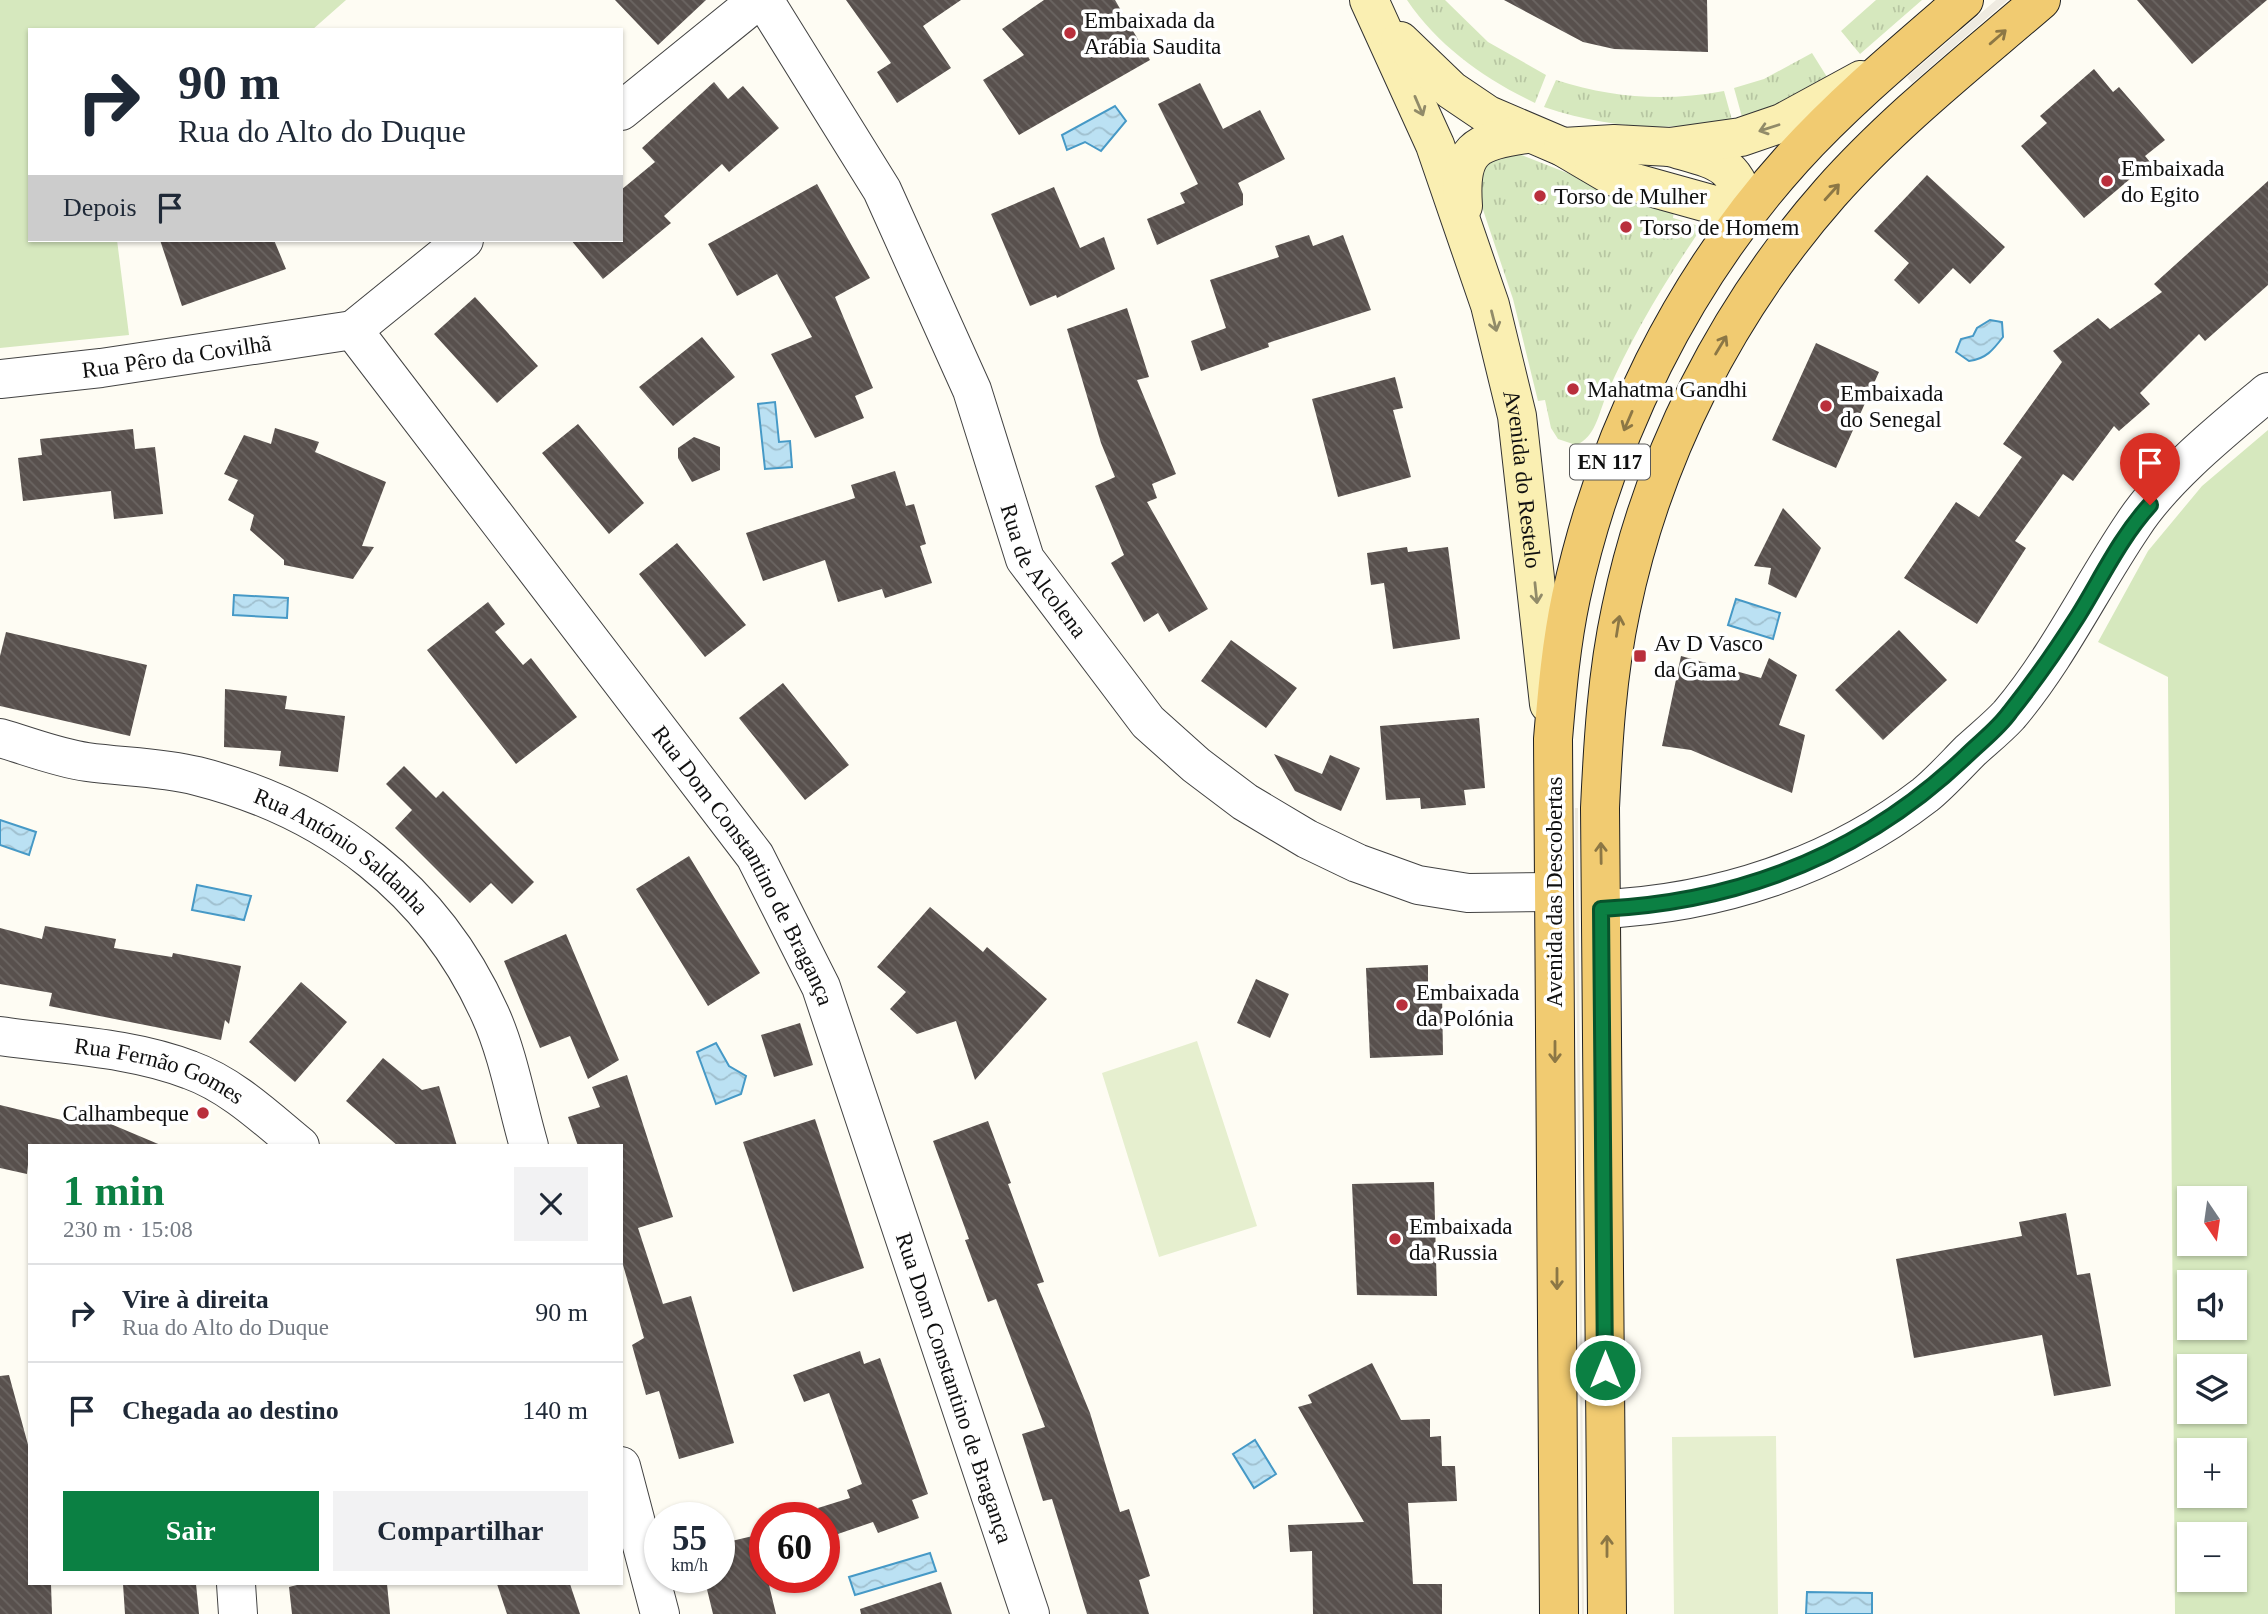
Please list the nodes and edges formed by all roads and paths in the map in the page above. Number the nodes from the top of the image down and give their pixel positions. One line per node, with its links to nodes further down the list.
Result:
1 (758, 0): 7 (street)
2 (764, 0): 20 (street, Rua de Alcolena)
3 (1370, 0): 8 (street, Avenida do Restelo); 12 (street, Avenida do Restelo, one-way to 12)
4 (1964, 0): 6 (main road, EN 117)
5 (2041, 0): 14 (main road, Avenida das Descobertas, one-way to 5)
6 (1893, 61): 10 (street, Avenida do Restelo, one-way to 10); 11 (main road, EN 117)
7 (623, 109)
8 (1527, 134): 9 (street, Avenida do Restelo); 12 (street, Avenida do Restelo)
9 (1563, 147): 10 (street, Avenida do Restelo); 11 (street, Avenida do Restelo)
10 (1670, 147): 11 (street, Avenida do Restelo)
11 (1747, 214): 14 (main road); 19 (main road, Avenida das Descobertas / EN 117, one-way to 19)
12 (1465, 224): 19 (street, Avenida do Restelo, one-way to 19)
13 (462, 242): 15 (street)
14 (1788, 244): 21 (main road, Avenida das Descobertas, one-way to 14)
15 (353, 330): 16 (street, Rua Pêro da Covilhã); 29 (street, Rua Dom Constantino de Bragança)
16 (0, 379)
17 (2268, 392): 21 (street)
18 (0, 738): 24 (street, Rua António Saldanha)
19 (1553, 739): 20 (main road, Avenida das Descobertas / EN 117)
20 (1553, 892): 30 (main road, Avenida das Descobertas / EN 117, one-way to 30)
21 (1601, 909): 31 (main road, Avenida das Descobertas, one-way to 21)
22 (0, 1037): 23 (street, Rua Fernão Gomes)
23 (298, 1144)
24 (528, 1144)
25 (623, 1474): 28 (street)
26 (236, 1585): 27 (street)
27 (238, 1614)
28 (660, 1614)
29 (1030, 1614)
30 (1559, 1614)
31 (1607, 1614)

